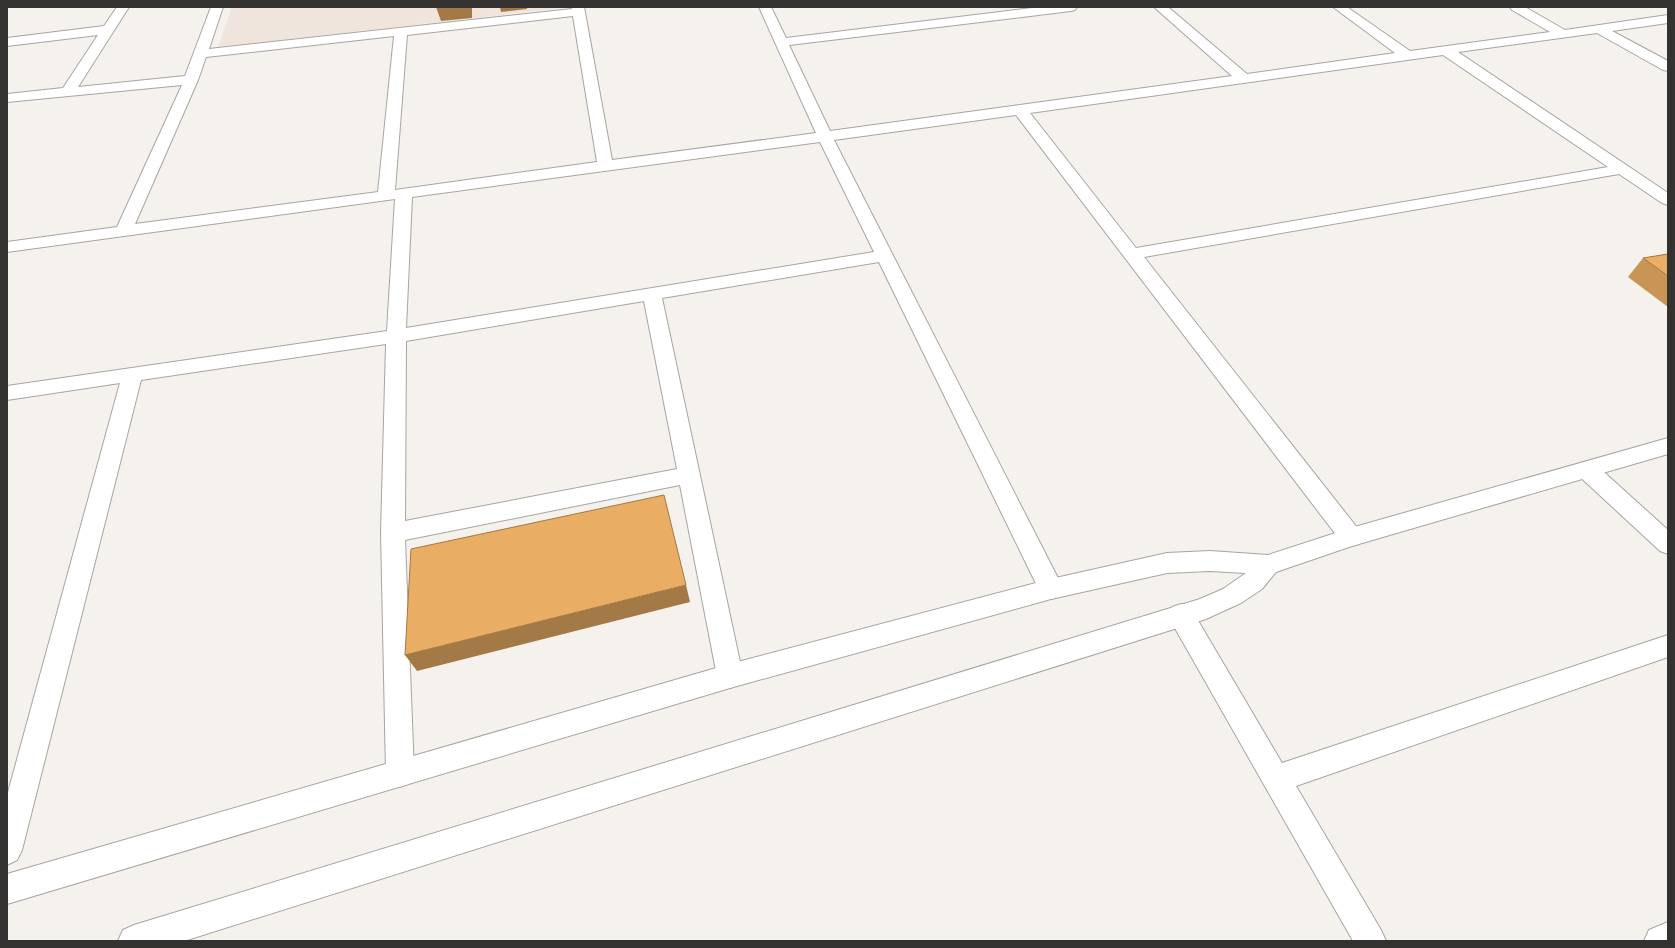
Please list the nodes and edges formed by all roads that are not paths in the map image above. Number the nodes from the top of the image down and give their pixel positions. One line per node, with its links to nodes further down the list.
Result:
1 (123, 7): 11 (street)
2 (218, 7): 17 (street)
3 (765, 7): 14 (street)
4 (1071, 7): 14 (street)
5 (1160, 7): 20 (street)
6 (1339, 7): 18 (street)
7 (1516, 7): 13 (street)
8 (578, 9): 12 (street); 26 (street)
9 (1668, 19): 10 (street)
10 (1599, 29): 13 (street); 19 (street)
11 (107, 30): 15 (street); 22 (street)
12 (402, 32): 17 (street); 28 (street)
13 (1563, 34): 16 (street)
14 (782, 42): 25 (street)
15 (9, 44)
16 (1447, 51): 18 (street); 27 (street)
17 (200, 54): 21 (street)
18 (1408, 56): 20 (street)
19 (1668, 67)
20 (1243, 78): 24 (street)
21 (190, 80): 22 (street); 30 (street)
22 (68, 92): 23 (street)
23 (7, 98)
24 (1020, 110): 25 (street); 32 (street)
25 (824, 135): 26 (street); 33 (street)
26 (605, 165): 28 (street)
27 (1623, 169): 29 (street); 32 (street)
28 (395, 194): 30 (street); 35 (street)
29 (1668, 200)
30 (124, 231): 31 (street)
31 (7, 247)
32 (1132, 254): 42 (street)
33 (885, 256): 34 (street); 45 (street)
34 (652, 294): 35 (street); 40 (street)
35 (396, 336): 36 (street); 41 (street)
36 (132, 375): 37 (street); 51 (street)
37 (7, 393)
38 (1668, 446): 39 (street)
39 (1587, 470): 42 (street); 43 (street)
40 (688, 476): 41 (street); 48 (street)
41 (393, 533): 49 (street)
42 (1351, 537): 44 (street)
43 (1668, 544)
44 (1268, 565): 45 (street); 46 (street)
45 (1050, 589): 48 (street)
46 (1181, 615): 50 (street); 54 (street)
47 (1668, 646): 50 (street)
48 (730, 676): 49 (street)
49 (400, 773): 52 (street)
50 (1276, 779): 55 (street)
51 (7, 850)
52 (7, 889)
53 (1668, 938): 56 (street)
54 (134, 941)
55 (1370, 941)
56 (1660, 941)

